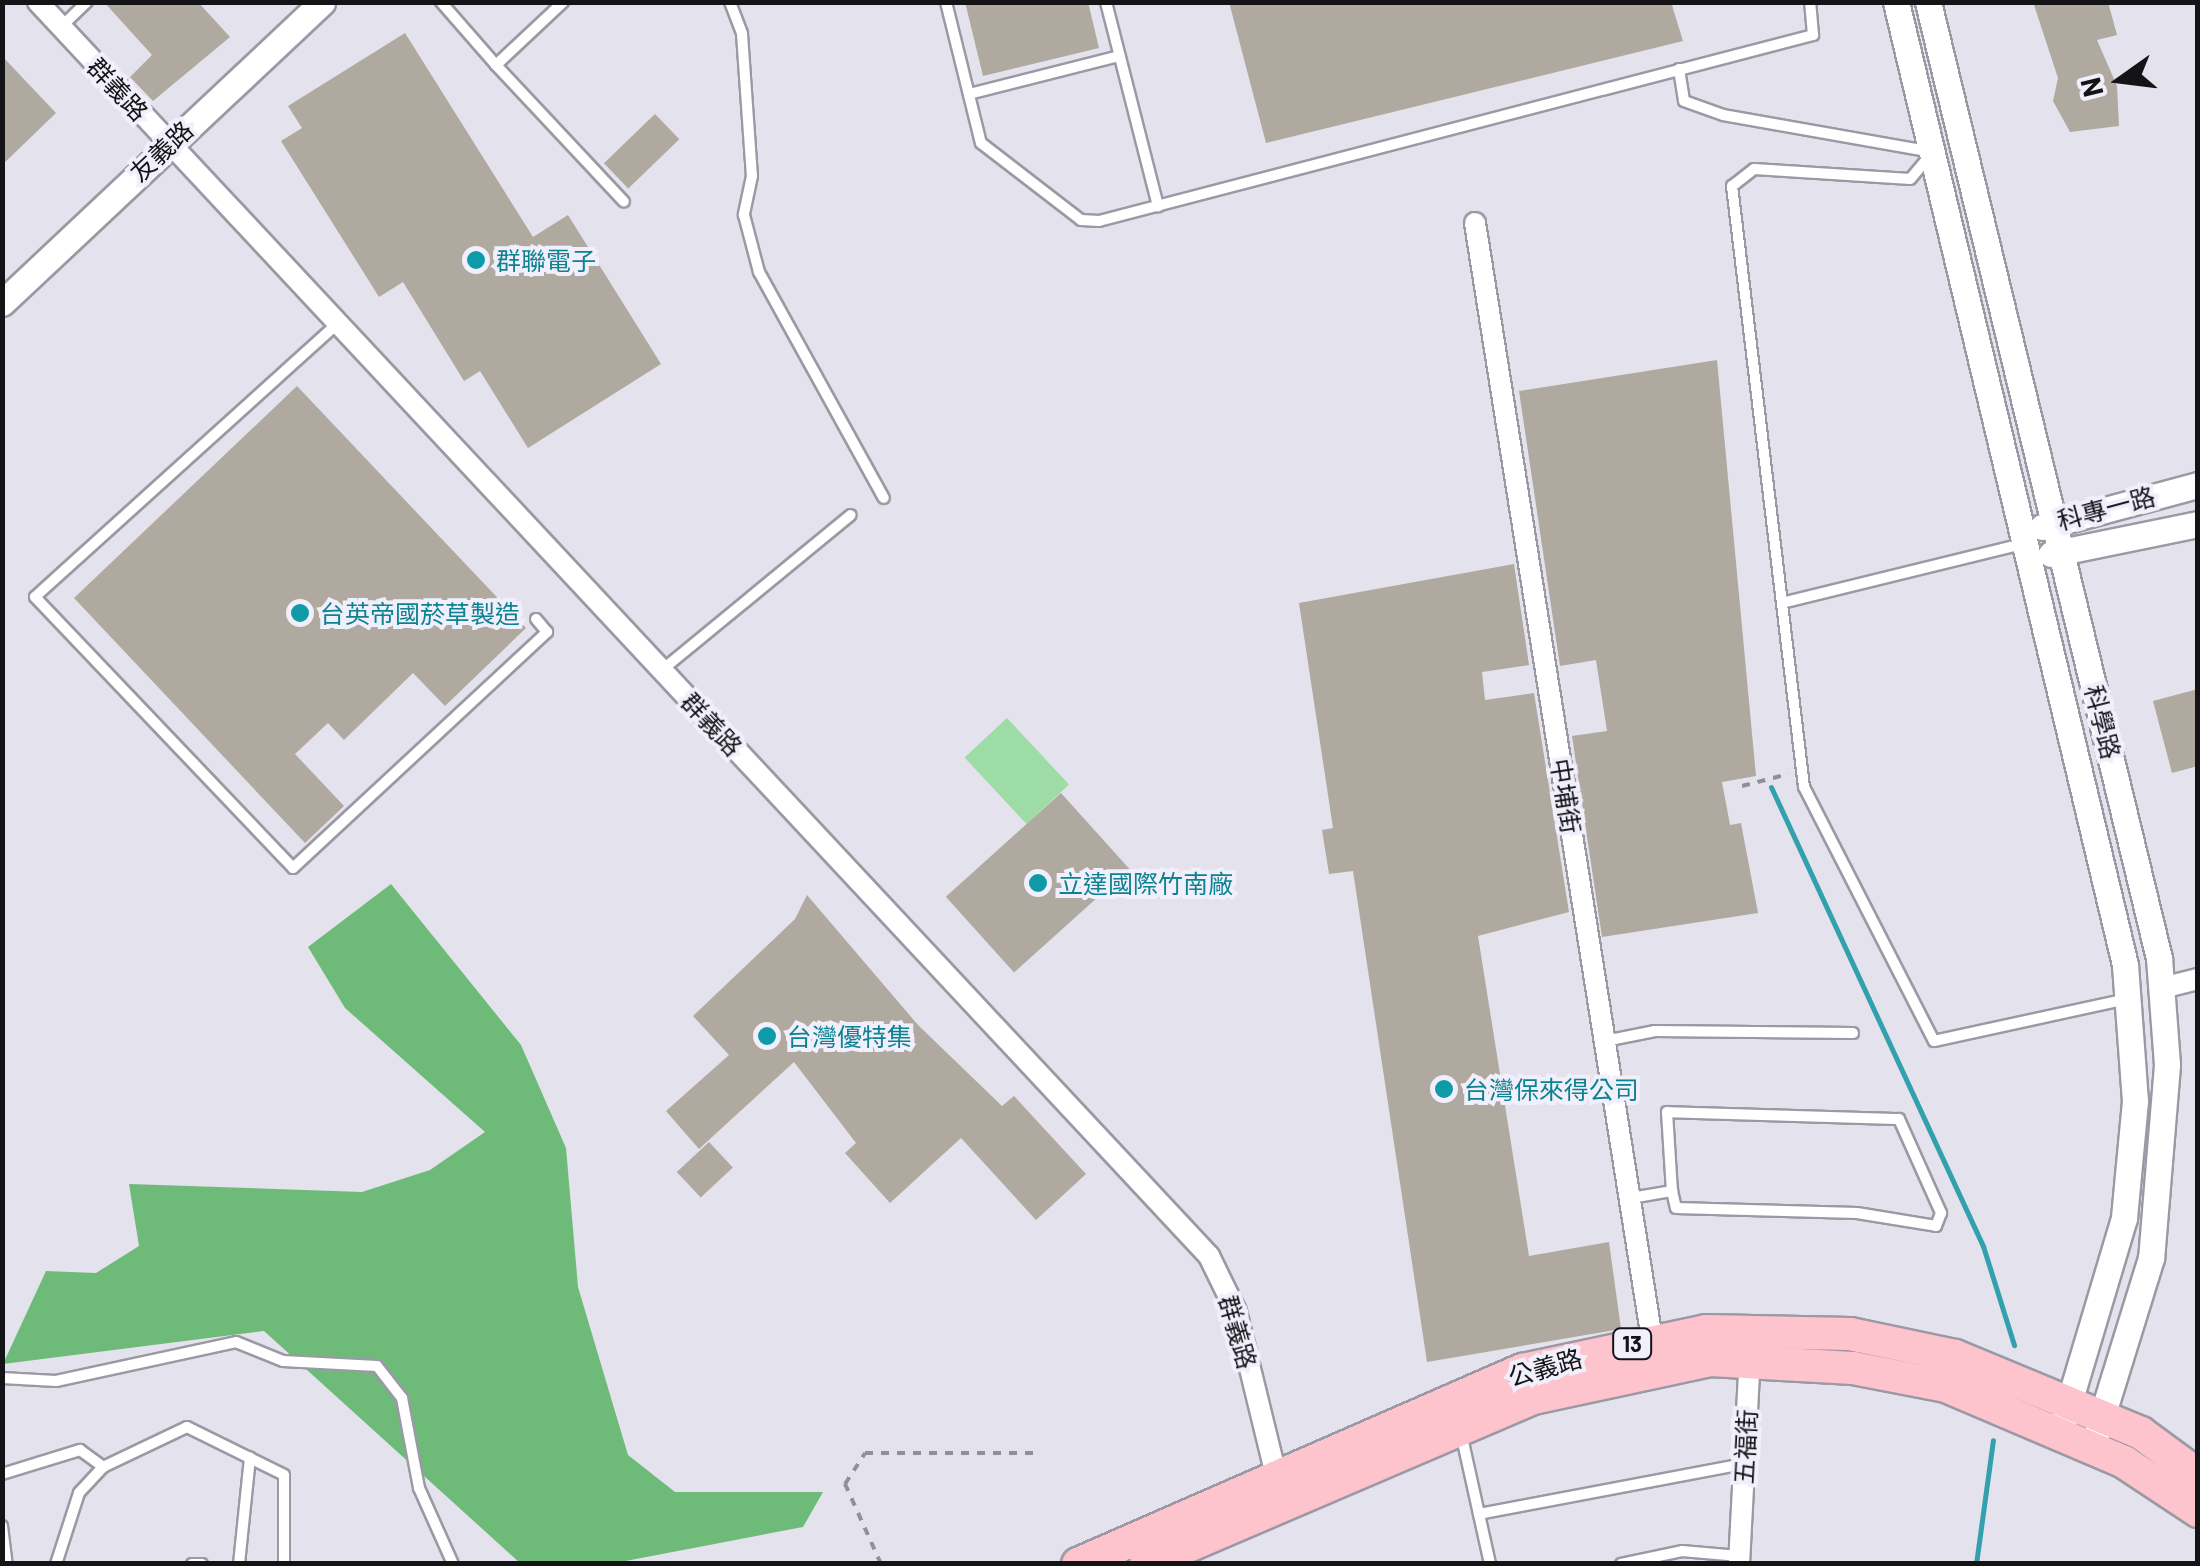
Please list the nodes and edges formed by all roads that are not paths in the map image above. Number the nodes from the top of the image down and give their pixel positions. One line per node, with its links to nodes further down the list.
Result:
1 (38, 2): 12 (street, 群義路)
2 (87, 2): 12 (lane)
3 (322, 2): 17 (street, 友義路)
4 (442, 2): 14 (lane)
5 (563, 2): 14 (lane)
6 (730, 2): 26 (lane)
7 (946, 2): 16 (lane)
8 (1106, 2): 13 (lane)
9 (1810, 2): 15 (lane)
10 (1896, 2): 19 (street, 科學路)
11 (1928, 2): 18 (street, 科學路)
12 (61, 27): 17 (street, 群義路)
13 (1119, 56): 16 (lane); 21 (lane)
14 (496, 64): 20 (lane)
15 (1679, 68): 19 (lane); 21 (lane)
16 (969, 94): 21 (lane)
17 (168, 144): 23 (street, 友義路); 24 (street, 群義路)
18 (1964, 144): 19 (street); 28 (street, 科學路)
19 (1933, 152): 30 (street, 科學路); 32 (lane)
20 (624, 202)
21 (1158, 206)
22 (1475, 223): 39 (street, 中埔街)
23 (2, 304)
24 (338, 324): 33 (lane); 34 (street, 群義路)
25 (2198, 485): 28 (street, 科專一路)
26 (884, 498)
27 (851, 516): 34 (lane)
28 (2052, 518): 30 (street, 科專一路); 31 (street, 科學路)
29 (2198, 524): 31 (street, 科專一路)
30 (2023, 544): 31 (street, 科專一路); 32 (lane); 37 (street, 科學路)
31 (2064, 558): 36 (street, 科學路)
32 (1786, 602): 37 (lane)
33 (536, 619)
34 (662, 670): 51 (street, 群義路)
35 (2198, 979): 36 (street)
36 (2162, 988): 47 (street, 科學路)
37 (2127, 999): 46 (street, 科學路)
38 (1853, 1033): 39 (lane)
39 (1605, 1040): 41 (street, 中埔街)
40 (1672, 1191): 40 (lane); 41 (lane)
41 (1630, 1198): 43 (street, 中埔街)
42 (1750, 1347): 43 (main road, 公義路 / 13); 46 (main road, 公義路 / 13); 49 (street, 五福街)
43 (1655, 1354): 45 (main road, 公義路 / 13)
44 (2, 1378): 65 (lane)
45 (1454, 1414): 51 (main road, 公義路 / 13); 54 (main road, 公義路 / 13); 56 (lane)
46 (2064, 1418): 47 (main road, 公義路 / 13)
47 (2097, 1432): 53 (main road, 公義路 / 13); 55 (main road, 公義路 / 13)
48 (250, 1458): 50 (lane); 63 (lane); 64 (lane)
49 (1744, 1464): 56 (lane); 58 (street, 五福街)
50 (102, 1466): 52 (lane); 60 (lane)
51 (1272, 1472): 54 (street, 群義路); 66 (main road, 公義路 / 13)
52 (2, 1474)
53 (2198, 1475)
54 (1286, 1502): 67 (main road, 公義路 / 13)
55 (2198, 1511)
56 (1478, 1514): 68 (lane)
57 (2, 1526): 59 (lane)
58 (1740, 1560): 69 (lane)
59 (7, 1564)
60 (56, 1564)
61 (192, 1564): 62 (lane)
62 (202, 1564)
63 (239, 1564)
64 (284, 1564)
65 (453, 1564)
66 (1078, 1564)
67 (1146, 1564)
68 (1490, 1564)
69 (1621, 1564)

